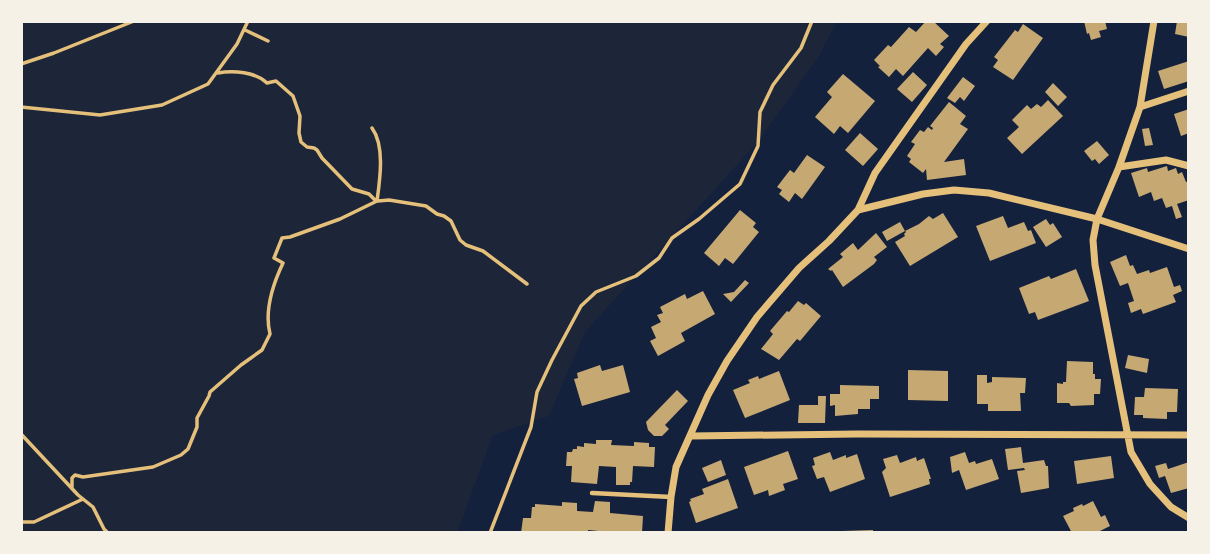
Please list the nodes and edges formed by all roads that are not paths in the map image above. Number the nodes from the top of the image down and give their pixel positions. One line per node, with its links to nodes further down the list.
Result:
1 (987, 21): 7 (street)
2 (1154, 21): 4 (street)
3 (1189, 91): 4 (street)
4 (1140, 107): 6 (street)
5 (1189, 166): 6 (street)
6 (1119, 167): 8 (street)
7 (858, 209): 8 (street); 12 (street)
8 (1097, 219): 9 (street); 10 (street)
9 (1189, 249)
10 (1128, 435): 11 (street); 12 (street); 15 (street)
11 (1189, 435)
12 (691, 436): 14 (street)
13 (592, 493): 14 (lane)
14 (671, 496): 16 (street)
15 (1189, 517)
16 (668, 533)

